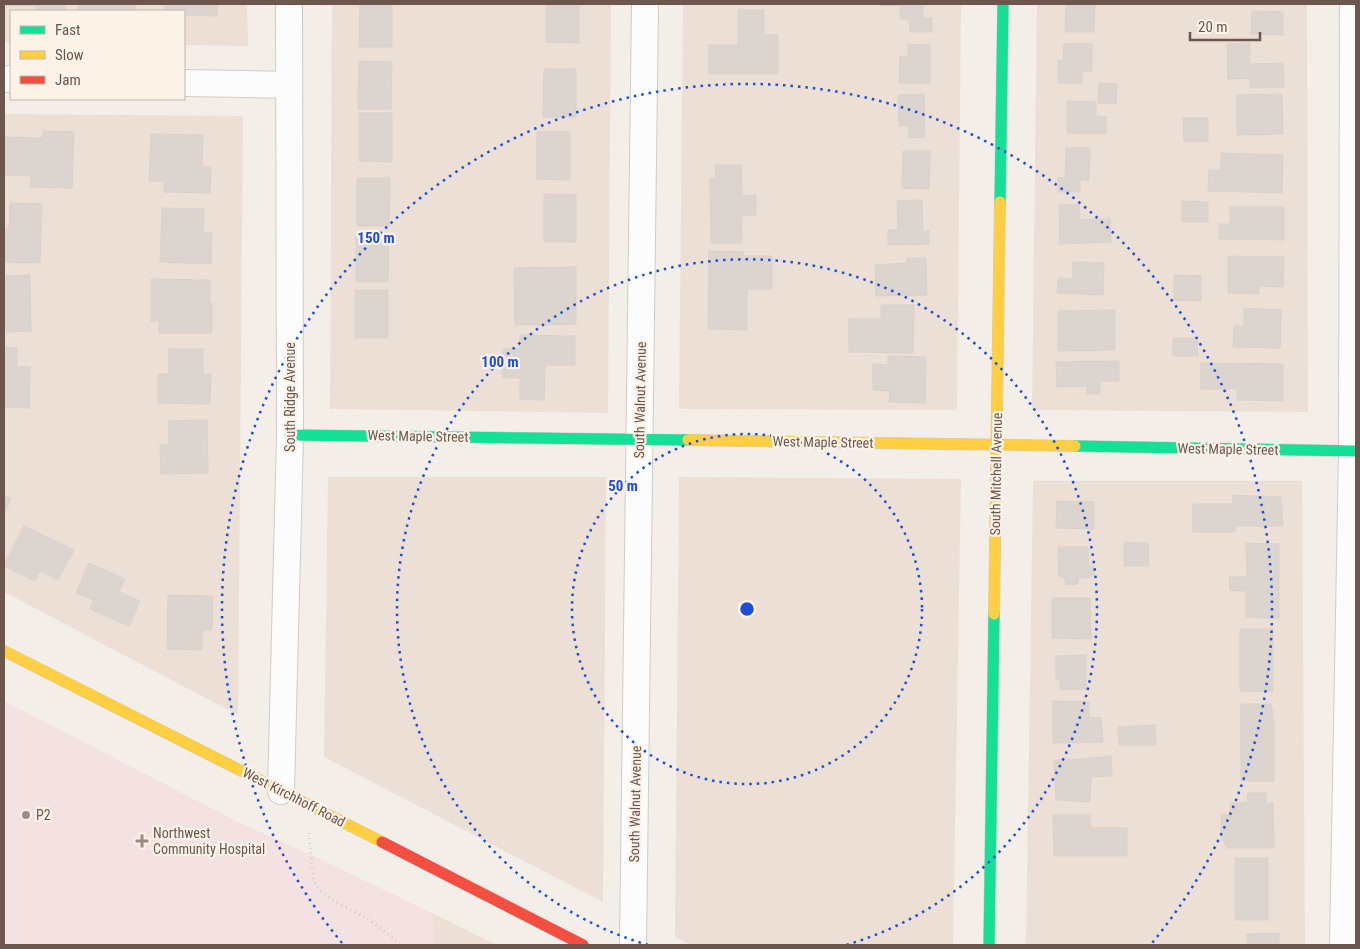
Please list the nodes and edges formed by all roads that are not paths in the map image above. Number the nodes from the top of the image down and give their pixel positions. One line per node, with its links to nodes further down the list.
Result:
1 (289, 4): 6 (street, South Ridge Avenue)
2 (645, 4): 8 (street, South Walnut Avenue)
3 (1003, 4): 9 (street, South Mitchell Avenue)
4 (1352, 4): 10 (street)
5 (185, 83): 6 (street)
6 (289, 85): 7 (street, South Ridge Avenue)
7 (290, 435): 8 (street, West Maple Street); 12 (street, South Ridge Avenue)
8 (639, 439): 9 (street, West Maple Street); 14 (street, South Walnut Avenue)
9 (996, 446): 10 (street, West Maple Street); 15 (street, South Mitchell Avenue)
10 (1354, 451): 16 (street)
11 (4, 651): 12 (street, West Kirchhoff Road)
12 (282, 791): 13 (street, West Kirchhoff Road)
13 (583, 945)
14 (633, 945)
15 (989, 945)
16 (1343, 945)

